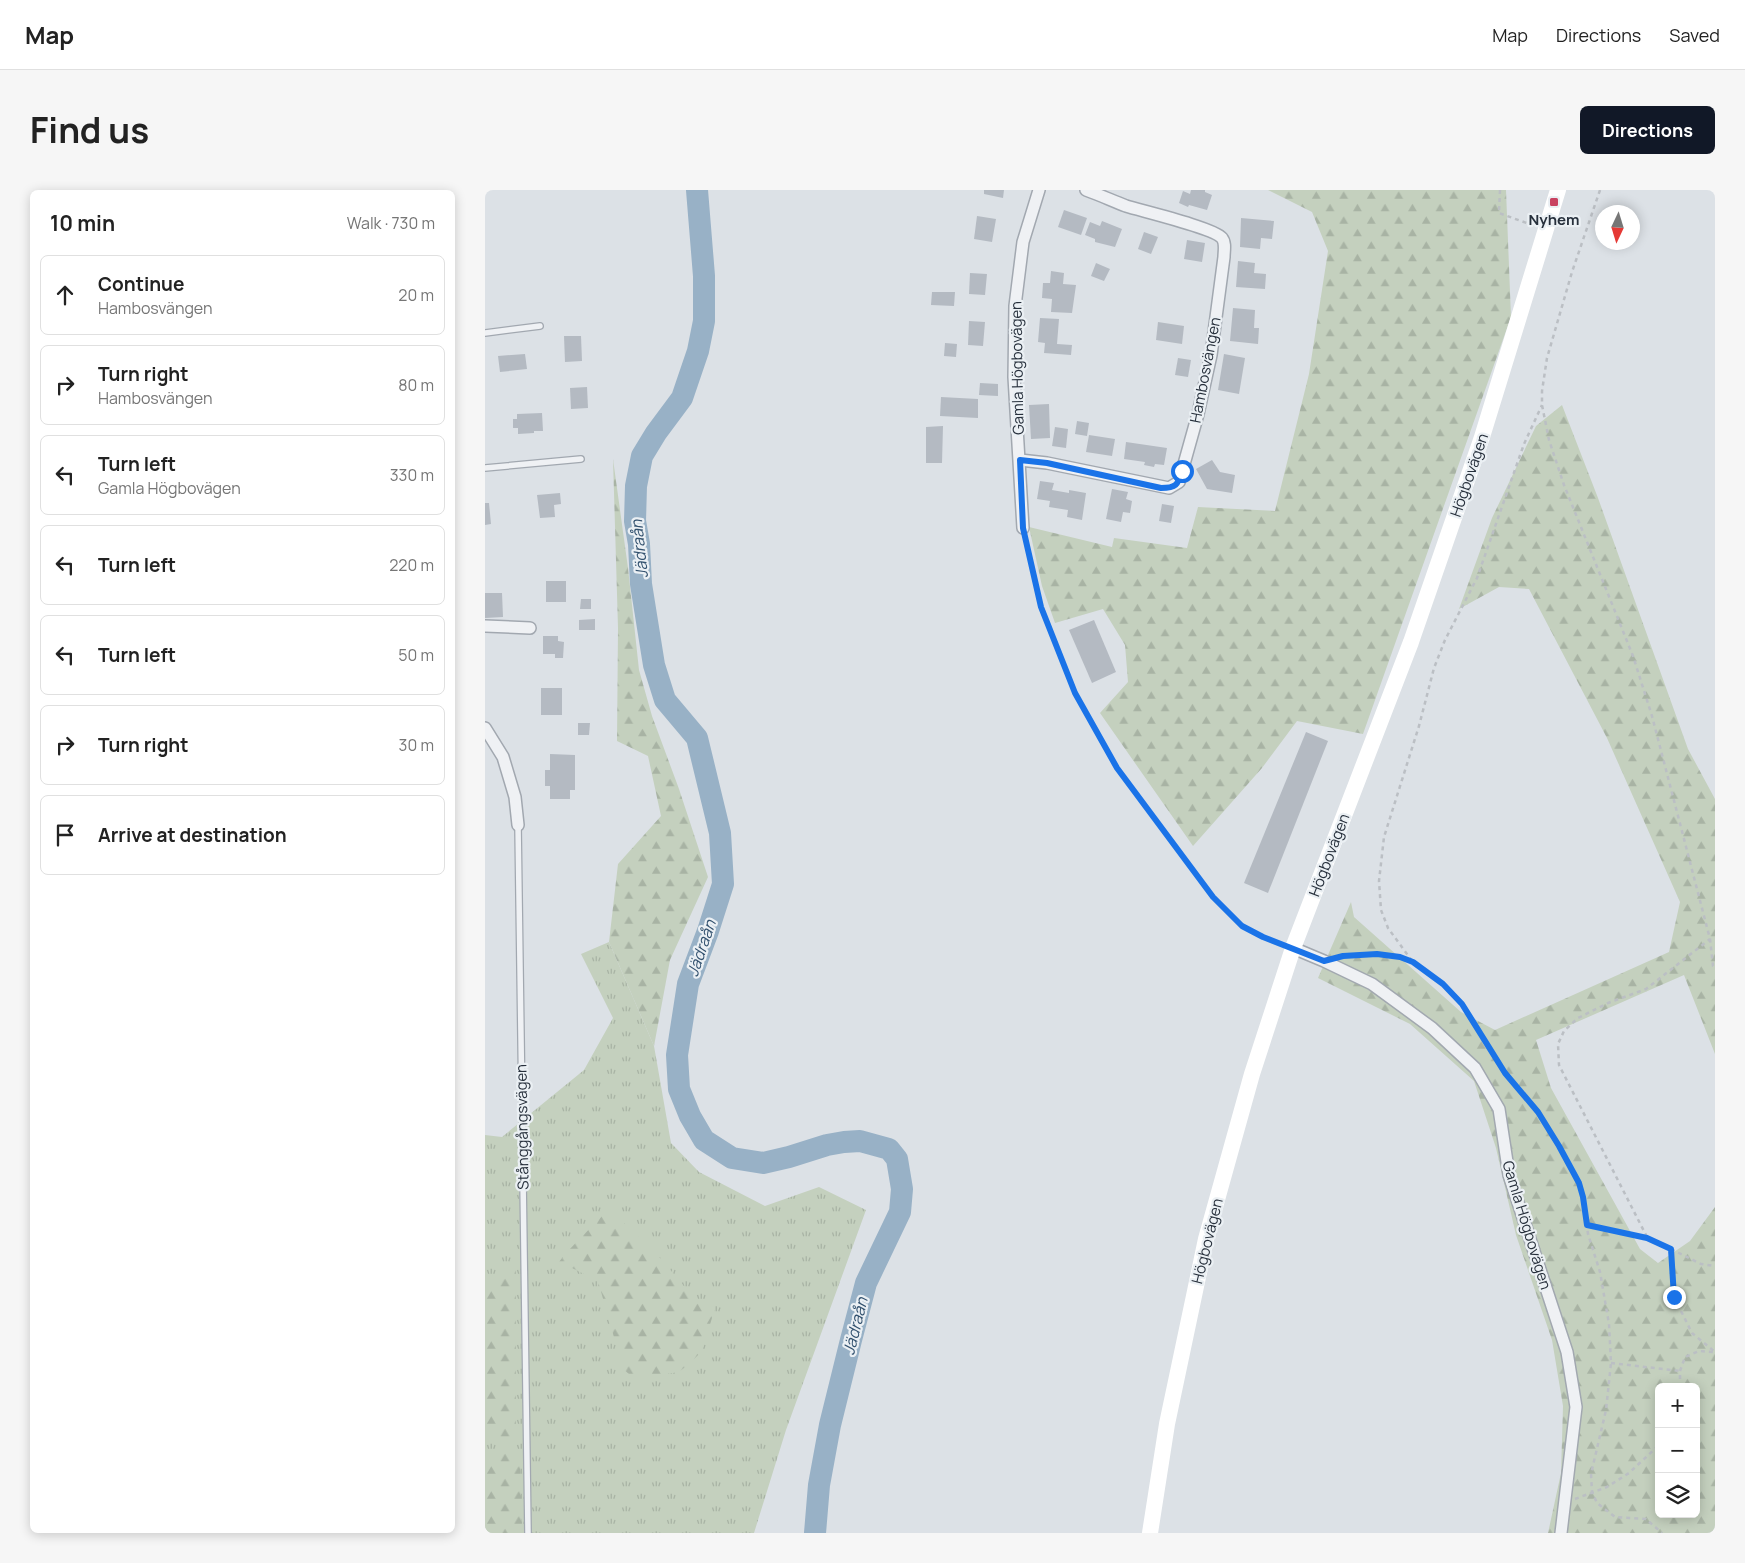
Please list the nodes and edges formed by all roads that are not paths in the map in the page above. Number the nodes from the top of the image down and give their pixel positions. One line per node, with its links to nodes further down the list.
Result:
1 (1039, 190): 7 (street, Gamla Högbovägen)
2 (1086, 190): 7 (street, Hambosvängen)
3 (1558, 190): 14 (main road, Högbovägen)
4 (539, 326): 5 (lane)
5 (485, 333)
6 (581, 459): 8 (lane)
7 (1020, 460): 9 (street, Gamla Högbovägen)
8 (485, 468)
9 (1023, 528)
10 (485, 626): 11 (street)
11 (530, 628)
12 (485, 728): 13 (street, Stånggångsvägen)
13 (518, 824): 15 (lane, Stånggångsvägen)
14 (1293, 948): 16 (main road, Högbovägen); 17 (street, Gamla Högbovägen)
15 (528, 1533)
16 (1150, 1533)
17 (1561, 1533)

